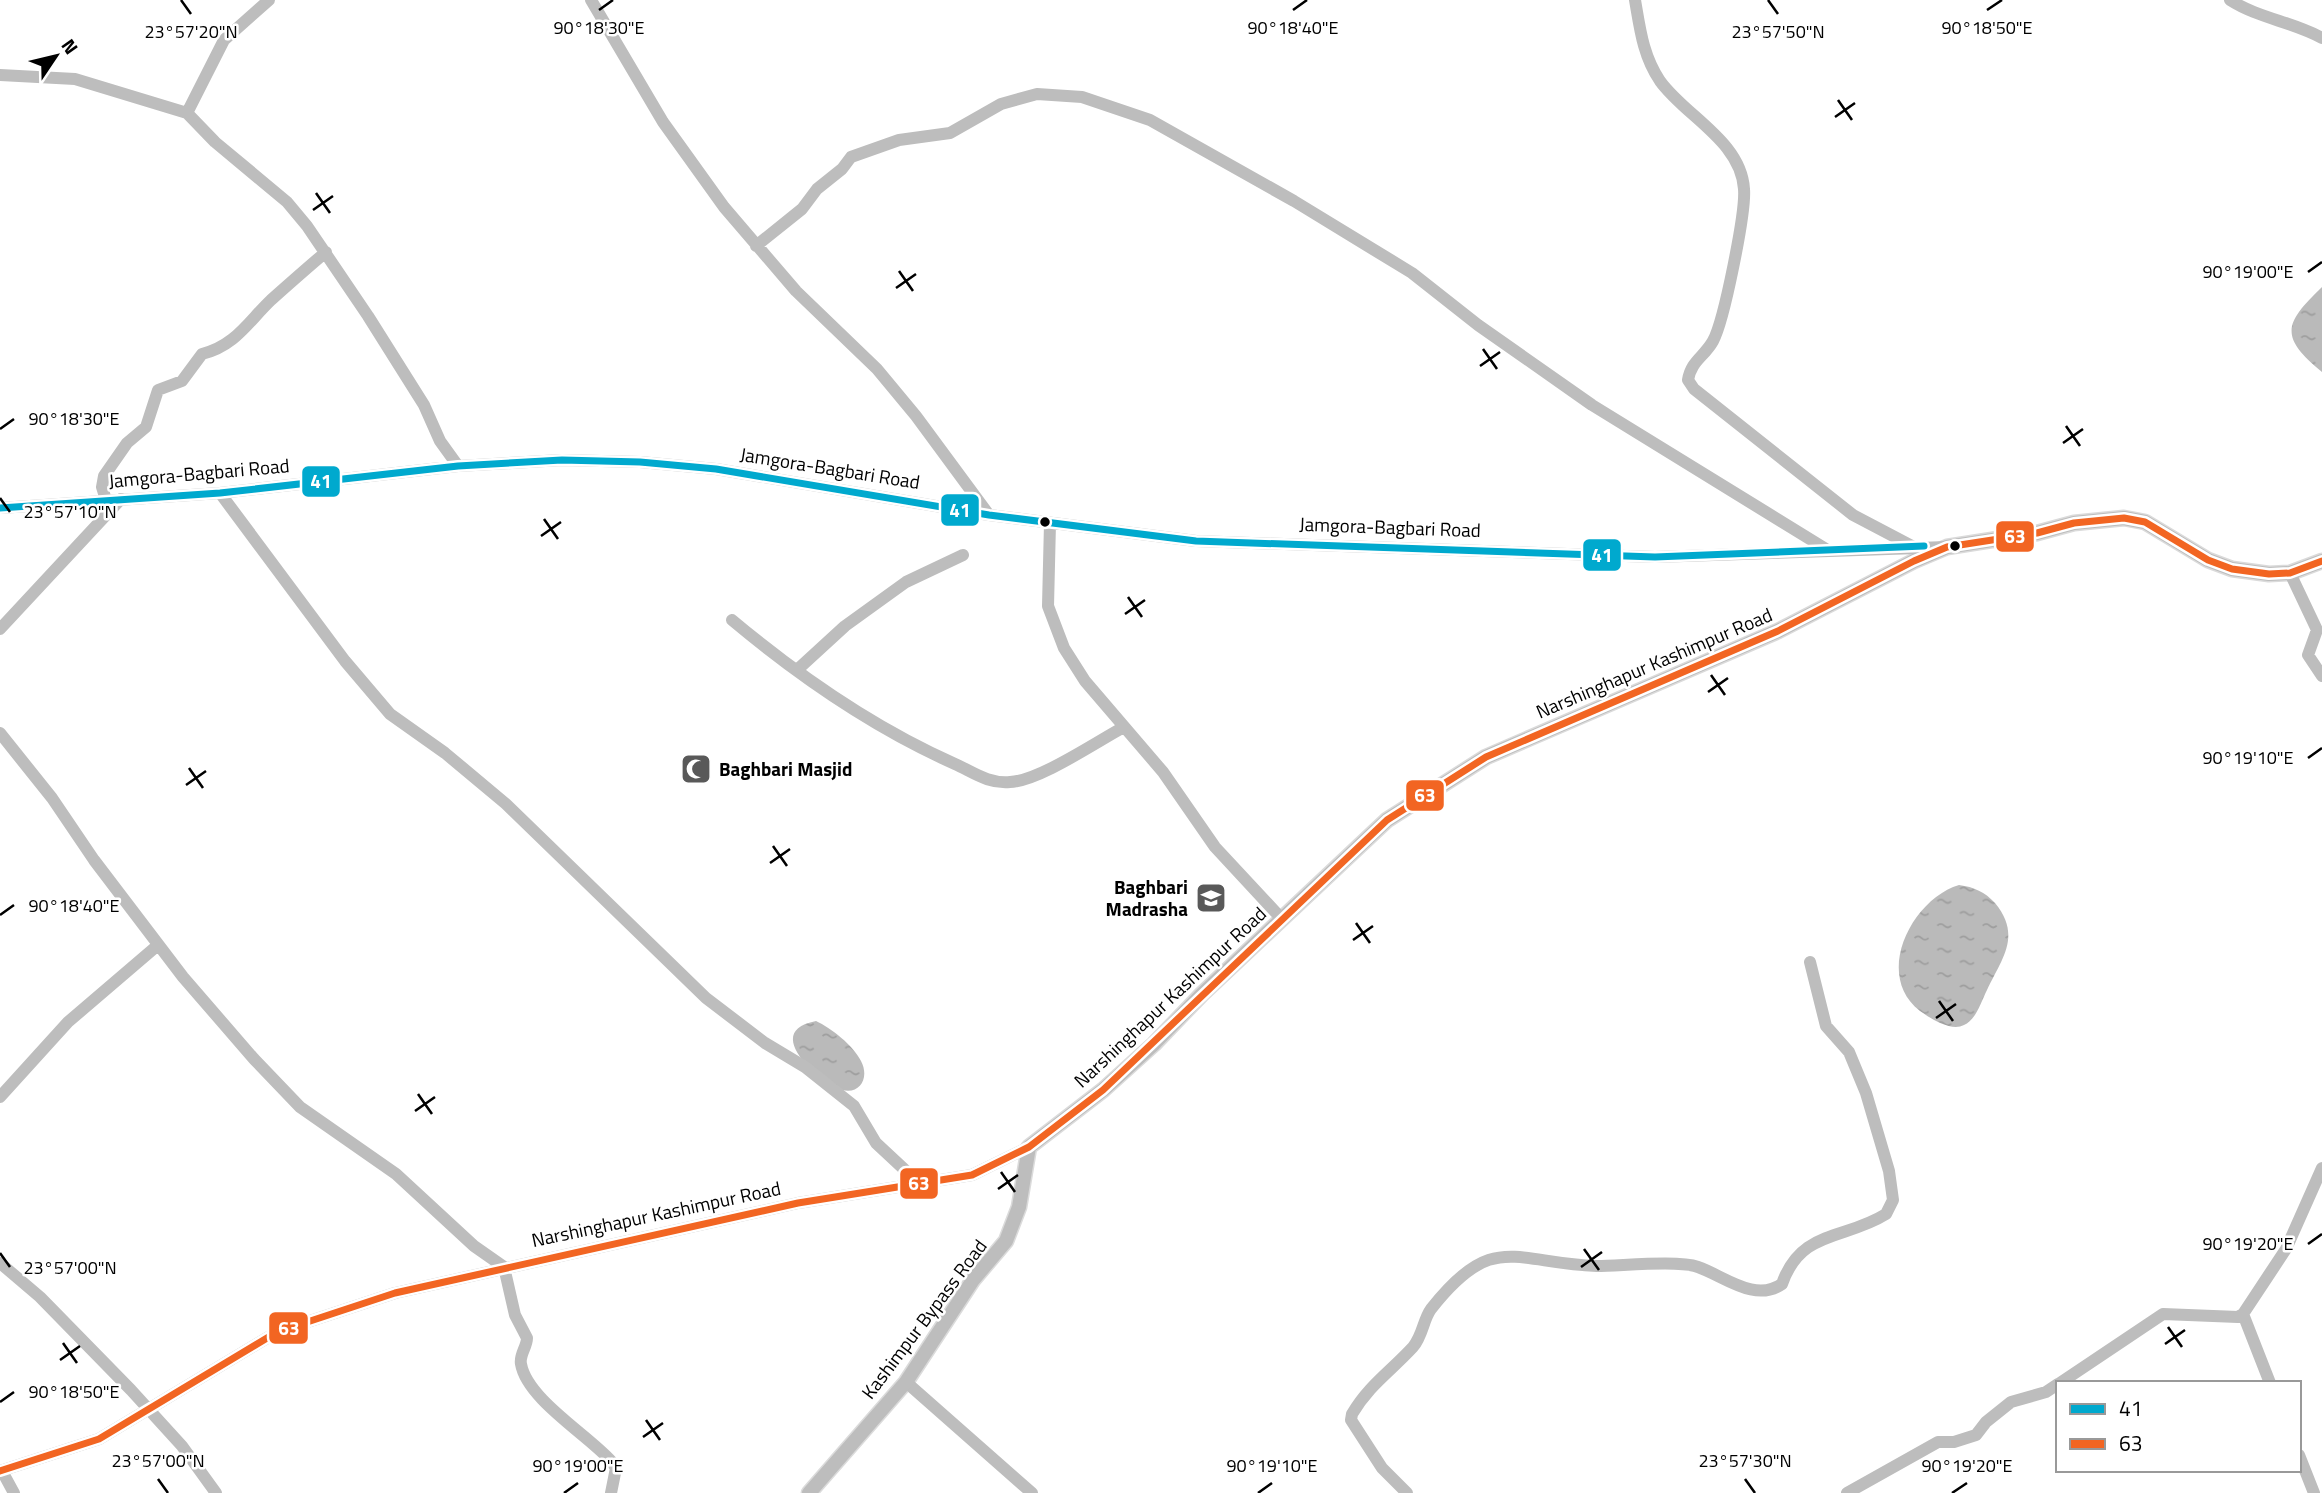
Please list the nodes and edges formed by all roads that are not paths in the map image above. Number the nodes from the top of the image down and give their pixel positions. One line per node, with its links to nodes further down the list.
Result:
1 (269, 0): 7 (street)
2 (591, 0): 8 (street)
3 (1634, 0): 17 (street)
4 (2230, 0): 5 (street)
5 (2322, 38)
6 (0, 75): 7 (street)
7 (187, 113): 9 (street)
8 (756, 246): 15 (street); 19 (street)
9 (326, 252): 10 (street); 13 (street)
10 (458, 466): 11 (street, Jamgora-Bagbari Road); 15 (street, Jamgora-Bagbari Road)
11 (220, 492): 12 (street, Jamgora-Bagbari Road); 35 (street)
12 (121, 499): 13 (street, Jamgora-Bagbari Road); 24 (street)
13 (106, 500): 14 (street, Jamgora-Bagbari Road)
14 (0, 508)
15 (989, 515): 16 (street, Jamgora-Bagbari Road)
16 (1049, 523): 19 (street, Jamgora-Bagbari Road); 27 (street)
17 (1912, 546): 18 (street, Jamgora-Bagbari Road); 19 (street, Jamgora-Bagbari Road)
18 (1947, 547): 22 (main road, Narshinghapur Kashimpur Road); 29 (main road, Narshinghapur Kashimpur Road)
19 (1828, 550)
20 (963, 555): 25 (street)
21 (2322, 561): 22 (main road, Narshinghapur Kashimpur Road)
22 (2290, 573): 26 (street)
23 (732, 620): 25 (street)
24 (0, 629)
25 (797, 670): 27 (street)
26 (2322, 676)
27 (1124, 727): 29 (street)
28 (0, 733): 30 (street)
29 (1281, 918): 33 (main road, Narshinghapur Kashimpur Road)
30 (158, 945): 32 (street); 37 (street)
31 (1810, 962): 51 (street)
32 (0, 1097)
33 (1029, 1147): 35 (street, Narshinghapur Kashimpur Road); 41 (main road, Kashimpur Bypass Road)
34 (2322, 1168): 38 (street)
35 (920, 1184): 37 (street, Narshinghapur Kashimpur Road)
36 (0, 1263): 43 (street)
37 (504, 1267): 43 (street, Narshinghapur Kashimpur Road); 48 (street)
38 (2243, 1314): 39 (street); 40 (street)
39 (2063, 1381)
40 (2269, 1381)
41 (906, 1382): 49 (main road, Kashimpur Bypass Road); 50 (street)
42 (2056, 1386): 52 (street)
43 (149, 1410): 45 (street, Narshinghapur Kashimpur Road); 47 (street)
44 (2301, 1460): 53 (street)
45 (1, 1471): 46 (street)
46 (14, 1493)
47 (216, 1493)
48 (611, 1493)
49 (809, 1493)
50 (1032, 1493)
51 (1407, 1493)
52 (1847, 1493)
53 (2315, 1493)

